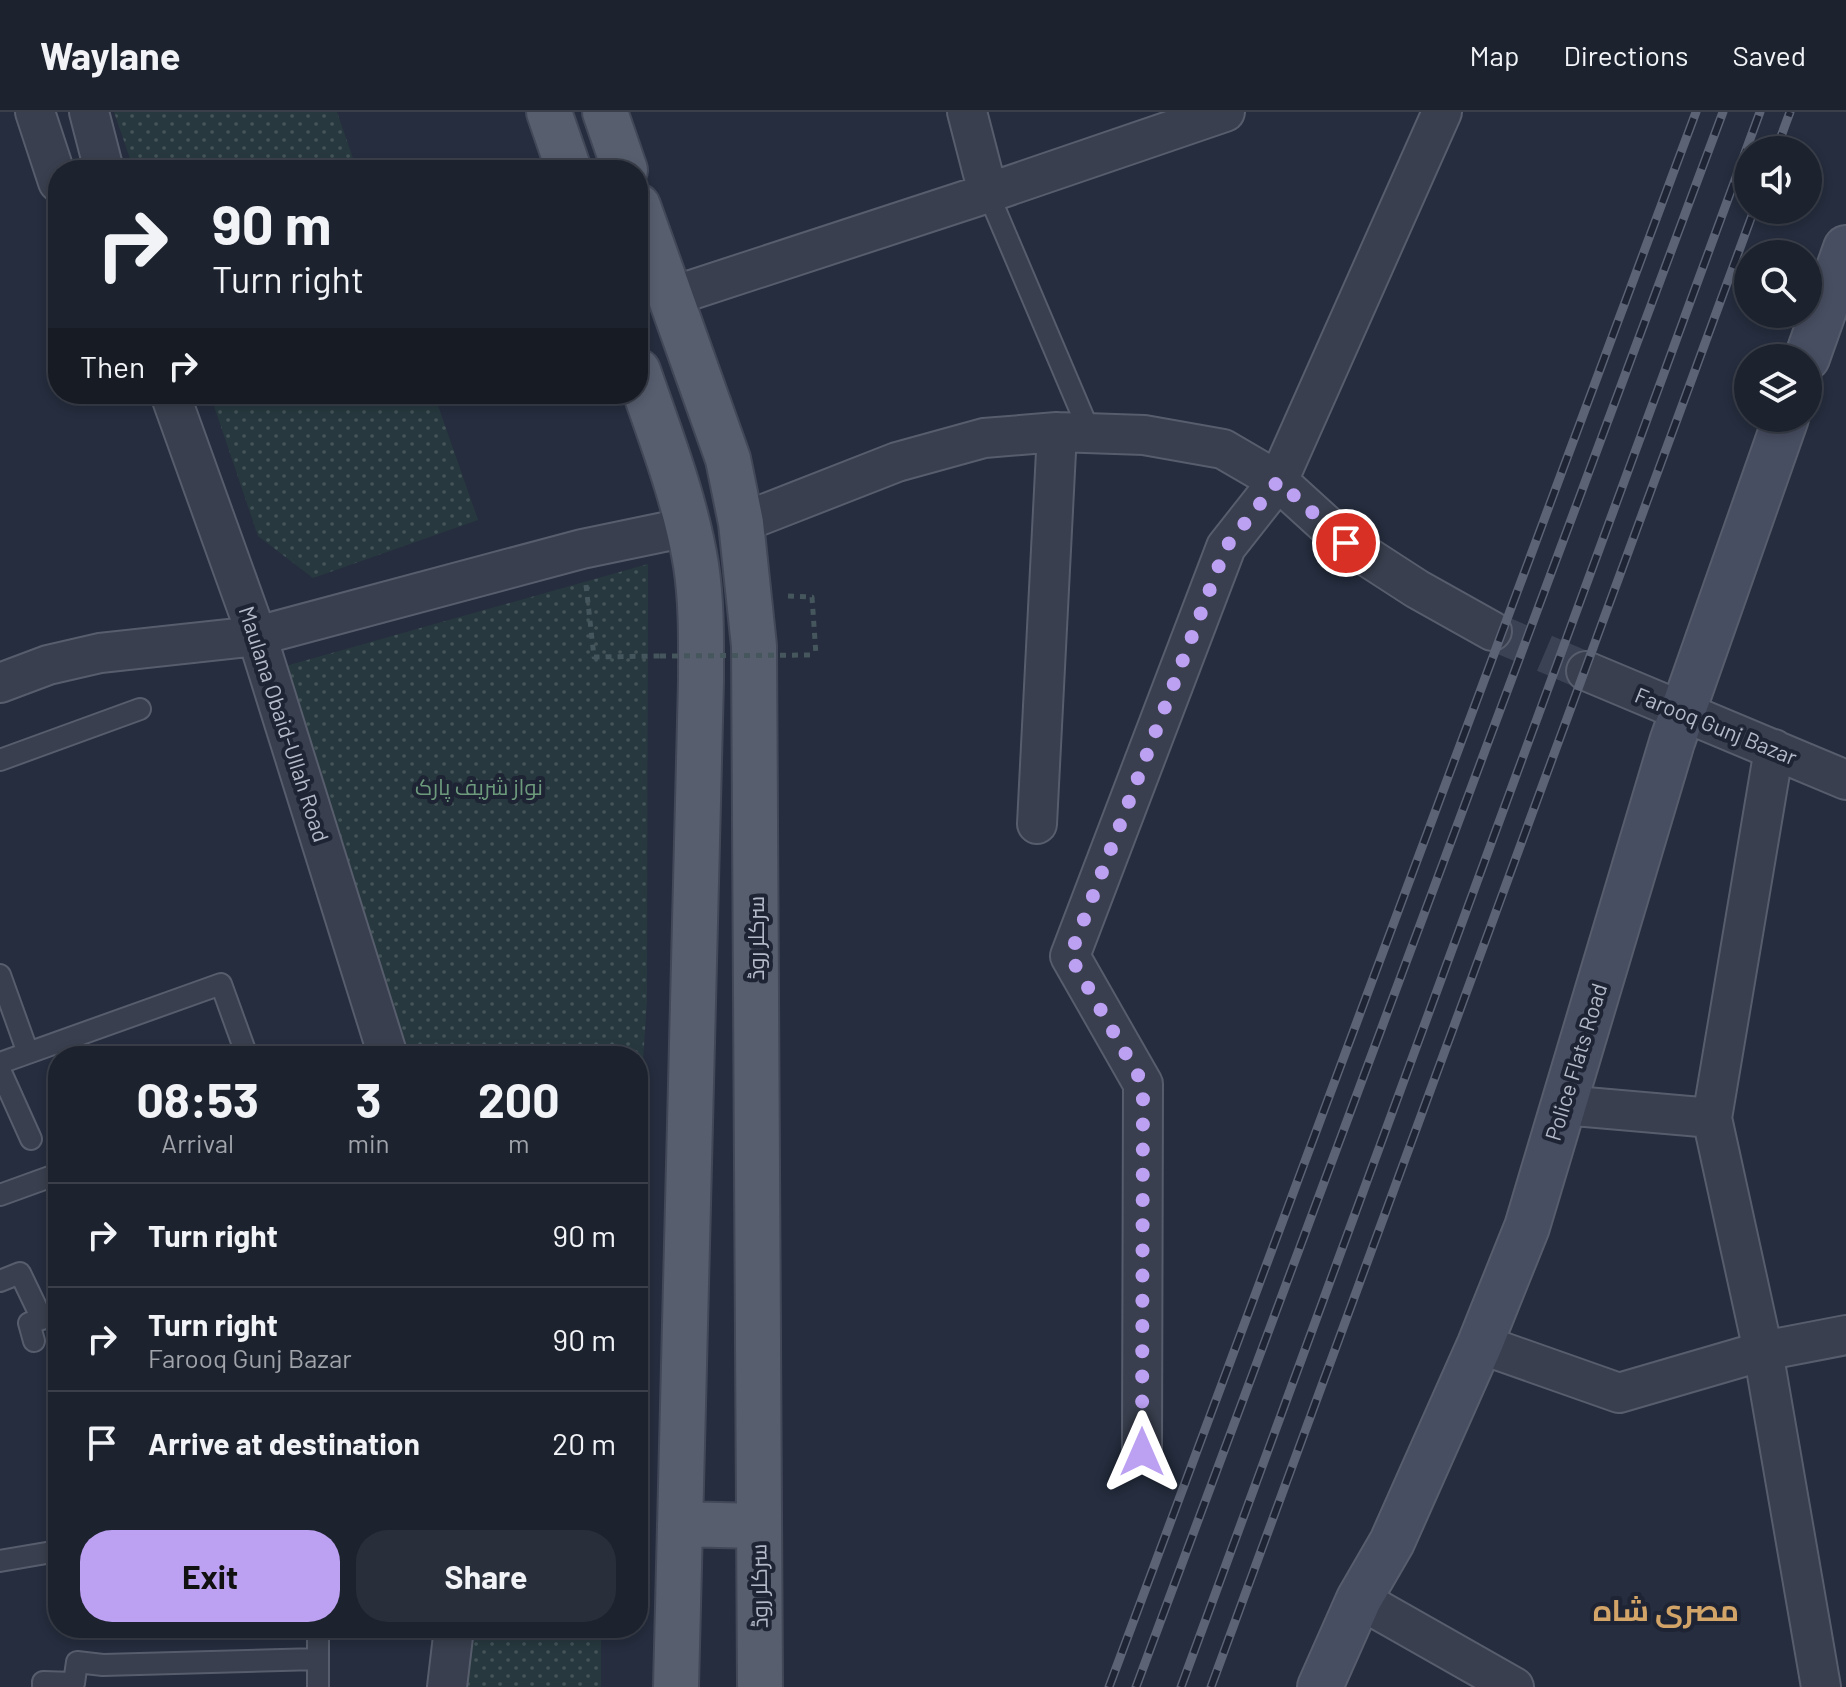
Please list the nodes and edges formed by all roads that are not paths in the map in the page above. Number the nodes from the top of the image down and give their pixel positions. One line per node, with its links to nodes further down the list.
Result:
1 (35, 112): 8 (street)
2 (89, 112): 9 (street)
3 (549, 112): 10 (main road)
4 (605, 112): 11 (main road)
5 (967, 112): 12 (street)
6 (1225, 112): 12 (street)
7 (1442, 112): 21 (street)
8 (51, 160)
9 (101, 160)
10 (566, 160)
11 (622, 160)
12 (988, 193): 15 (street); 20 (lane)
13 (648, 234): 15 (main road, سرکلر روڈ)
14 (1846, 248): 16 (street)
15 (670, 297): 22 (main road, سرکلر روڈ)
16 (1812, 344)
17 (648, 399): 23 (main road)
18 (174, 404): 25 (street, Maulana Obaid-Ullah Road)
19 (1781, 432): 29 (street, Police Flats Road)
20 (1074, 433): 21 (street); 22 (street); 33 (street)
21 (1278, 481): 24 (street); 52 (street)
22 (741, 523): 54 (main road, سرکلر روڈ)
23 (688, 527): 25 (street); 53 (main road)
24 (1492, 631)
25 (257, 636): 27 (street); 36 (street, Maulana Obaid-Ullah Road)
26 (1586, 671): 29 (street, Farooq Gunj Bazar)
27 (0, 683)
28 (140, 709): 31 (lane)
29 (1682, 713): 30 (street, Farooq Gunj Bazar); 40 (street, Police Flats Road)
30 (1774, 749): 32 (street, Farooq Gunj Bazar); 41 (street)
31 (0, 760)
32 (1846, 780)
33 (1037, 824)
34 (0, 975): 37 (lane)
35 (243, 1046): 37 (lane)
36 (385, 1046)
37 (28, 1053): 38 (lane)
38 (0, 1063)
39 (0, 1070): 42 (lane)
40 (1563, 1105): 41 (street); 50 (street, Police Flats Road)
41 (1712, 1118): 51 (street)
42 (31, 1139)
43 (48, 1178): 44 (lane)
44 (0, 1195)
45 (0, 1281): 46 (lane)
46 (48, 1312)
47 (48, 1316): 49 (lane)
48 (1846, 1335): 51 (street)
49 (34, 1341)
50 (1480, 1344): 51 (street); 57 (street, Police Flats Road)
51 (1763, 1351): 69 (street)
52 (1142, 1452)
53 (680, 1524): 54 (main road); 65 (main road)
54 (758, 1526): 66 (main road, سرکلر روڈ)
55 (48, 1553): 56 (lane)
56 (0, 1561)
57 (1359, 1599): 67 (street, Police Flats Road); 68 (street)
58 (318, 1638): 60 (lane)
59 (453, 1638): 64 (street)
60 (318, 1659): 61 (lane); 63 (lane)
61 (74, 1685): 62 (lane)
62 (43, 1687)
63 (318, 1687)
64 (447, 1687)
65 (676, 1687)
66 (760, 1687)
67 (1320, 1687)
68 (1514, 1687)
69 (1821, 1687)

